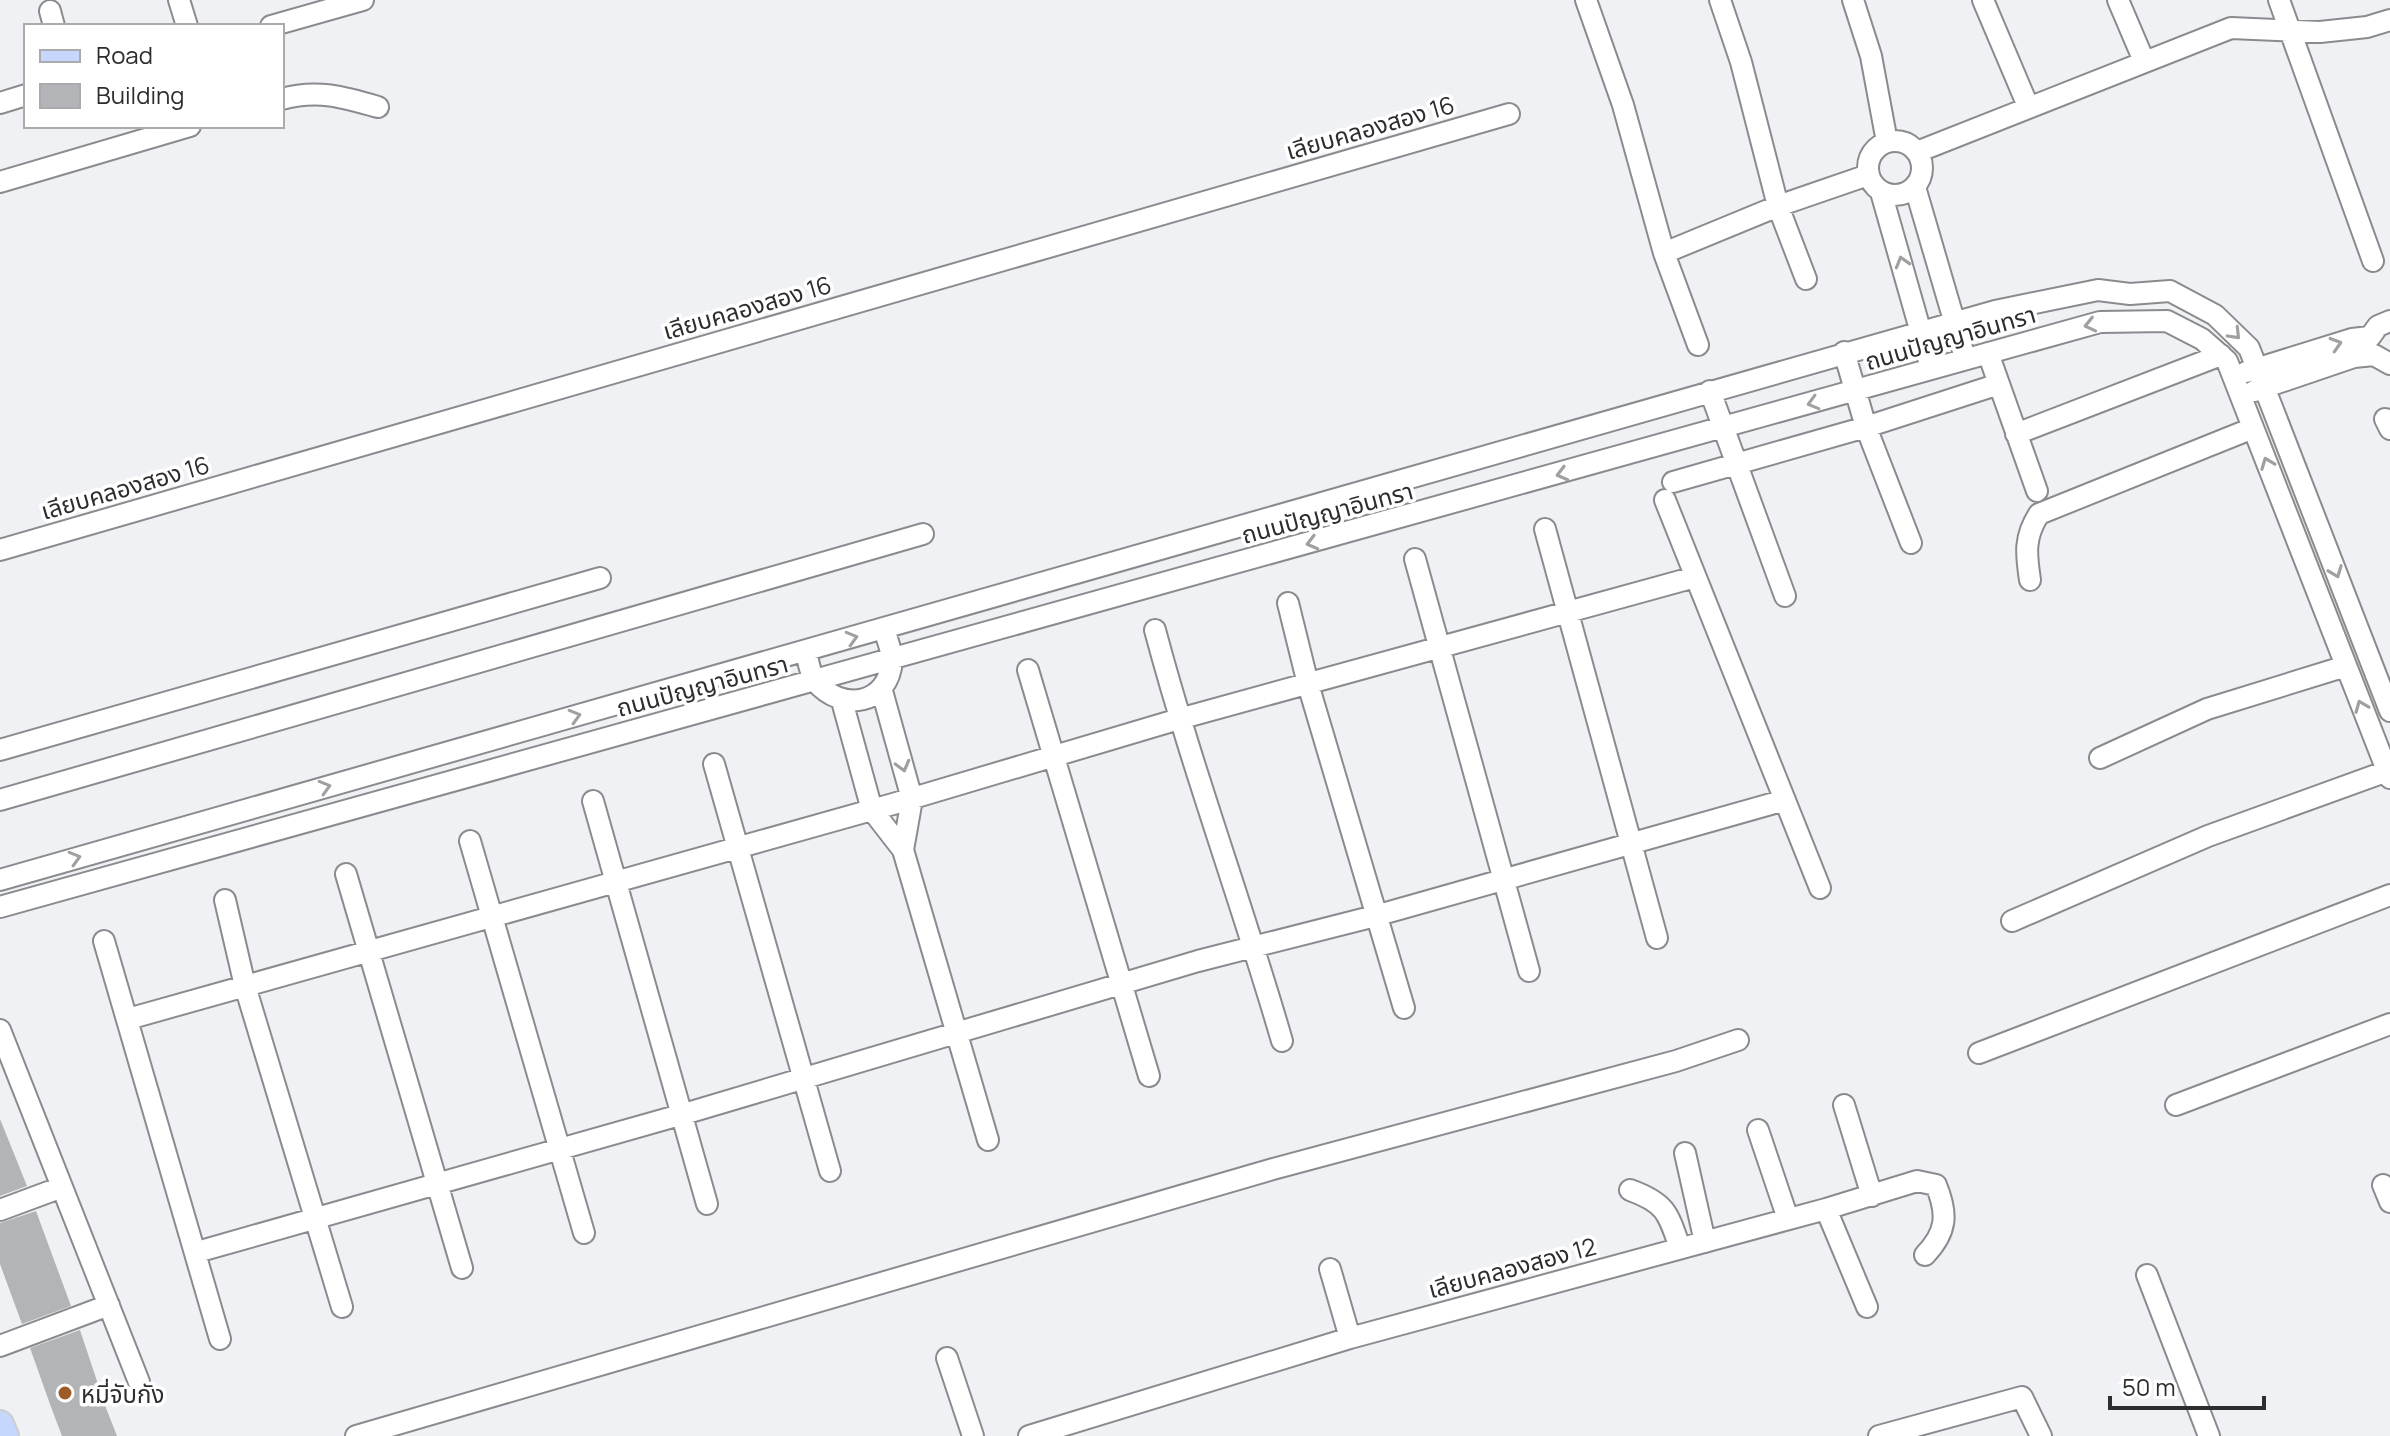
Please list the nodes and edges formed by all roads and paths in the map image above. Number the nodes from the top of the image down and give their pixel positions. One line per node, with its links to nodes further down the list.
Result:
1 (179, 0): 11 (street)
2 (363, 0): 9 (street)
3 (1586, 0): 29 (street)
4 (1720, 0): 28 (street)
5 (1853, 0): 22 (street)
6 (1983, 0): 18 (street)
7 (2118, 0): 14 (street)
8 (2279, 0): 13 (street)
9 (312, 7): 12 (street)
10 (2390, 20): 13 (street)
11 (186, 24)
12 (275, 24)
13 (2290, 29): 14 (street); 30 (street)
14 (2144, 61): 18 (street)
15 (24, 96): 17 (street)
16 (284, 98): 19 (street)
17 (0, 103)
18 (2028, 106): 23 (street)
19 (378, 107)
20 (1509, 114): 57 (street, เลียบคลองสอง 16)
21 (183, 128): 25 (street)
22 (1887, 142): 23 (street); 24 (street)
23 (1917, 152): 26 (street)
24 (1868, 175): 27 (street); 28 (street)
25 (0, 182)
26 (1915, 187): 27 (street); 32 (street)
27 (1881, 192): 34 (street, one-way to 27)
28 (1778, 206): 29 (street); 31 (street)
29 (1664, 253): 35 (street)
30 (2373, 261)
31 (1806, 279)
32 (1955, 321): 34 (street, ถนนปัญญาอินทรา); 40 (street); 41 (street, ถนนปัญญาอินทรา, one-way to 41)
33 (2390, 321): 37 (street)
34 (1921, 331): 36 (street, ถนนปัญญาอินทรา); 42 (street)
35 (1698, 345)
36 (1844, 352): 46 (street, ถนนปัญญาอินทรา); 47 (street)
37 (2378, 352): 41 (street, one-way to 37); 45 (street)
38 (1988, 353): 39 (street, ถนนปัญญาอินทรา, one-way to 38); 40 (street, ถนนปัญญาอินทรา); 43 (street)
39 (2221, 355): 44 (street, ถนนปัญญาอินทรา); 51 (street)
40 (1965, 358): 42 (street, ถนนปัญญาอินทรา)
41 (2258, 367): 44 (street); 45 (street, ถนนปัญญาอินทรา)
42 (1931, 368): 47 (street, ถนนปัญญาอินทรา)
43 (1999, 384): 48 (street); 51 (street)
44 (2239, 386): 45 (street); 49 (street, ถนนปัญญาอินทรา)
45 (2266, 387): 76 (street, ถนนปัญญาอินทรา, one-way to 76)
46 (1710, 391): 50 (street); 65 (street, ถนนปัญญาอินทรา)
47 (1855, 391): 48 (street); 50 (street, ถนนปัญญาอินทรา, one-way to 50)
48 (1866, 427): 52 (street); 56 (street)
49 (2253, 428): 61 (street); 70 (street, ถนนปัญญาอินทรา, one-way to 49)
50 (1722, 429): 52 (street); 69 (street, ถนนปัญญาอินทรา, one-way to 69)
51 (2016, 434): 53 (street)
52 (1735, 463): 59 (street); 62 (street)
53 (2037, 491)
54 (1545, 529): 64 (street)
55 (923, 534): 84 (street)
56 (1911, 543)
57 (0, 550)
58 (1415, 559): 67 (street)
59 (1695, 577): 64 (street); 85 (street)
60 (600, 578): 78 (street)
61 (2030, 580)
62 (1785, 596)
63 (1288, 603): 73 (street)
64 (1565, 614): 67 (street); 89 (street)
65 (884, 629): 68 (street, ถนนปัญญาอินทรา, one-way to 65); 69 (street)
66 (1155, 630): 77 (street)
67 (1440, 649): 73 (street); 93 (street)
68 (806, 651): 72 (street); 94 (street, ถนนปัญญาอินทรา, one-way to 68)
69 (892, 659): 72 (street, ถนนปัญญาอินทรา); 74 (street)
70 (2346, 666): 80 (street); 82 (street, ถนนปัญญาอินทรา, one-way to 70)
71 (1028, 670): 79 (street)
72 (815, 680): 75 (street); 99 (street, ถนนปัญญาอินทรา)
73 (1308, 684): 77 (street); 100 (street)
74 (882, 691): 75 (street); 83 (street, one-way to 83)
75 (842, 701): 87 (street)
76 (2390, 711)
77 (1179, 719): 79 (street); 105 (street)
78 (0, 750)
79 (1053, 756): 83 (street); 108 (street)
80 (2100, 758)
81 (714, 764): 90 (street)
82 (2389, 773): 102 (street)
83 (912, 799): 87 (street); 91 (street)
84 (0, 800)
85 (1785, 800): 89 (street); 96 (street)
86 (593, 801): 95 (street)
87 (872, 810): 90 (street); 91 (street)
88 (470, 841): 101 (street)
89 (1630, 844): 93 (street); 103 (street)
90 (737, 848): 95 (street); 120 (street)
91 (903, 850): 114 (street)
92 (346, 874): 106 (street)
93 (1504, 878): 100 (street); 107 (street)
94 (0, 880)
95 (613, 883): 101 (street); 123 (street)
96 (1820, 888)
97 (2390, 895): 117 (street)
98 (225, 900): 109 (street)
99 (0, 907)
100 (1375, 916): 105 (street); 110 (street)
101 (492, 917): 106 (street); 126 (street)
102 (2012, 921)
103 (1657, 938)
104 (104, 941): 111 (street)
105 (1255, 946): 108 (street); 116 (street)
106 (368, 951): 109 (street); 129 (street)
107 (1529, 971)
108 (1121, 984): 114 (street); 119 (street)
109 (245, 986): 111 (street); 136 (street)
110 (1404, 1008)
111 (128, 1019): 141 (street)
112 (2390, 1024): 122 (street)
113 (0, 1030): 118 (street)
114 (958, 1033): 120 (street); 125 (street)
115 (1738, 1040): 156 (street)
116 (1282, 1041)
117 (1979, 1053)
118 (8, 1071): 130 (street)
119 (1149, 1076)
120 (802, 1079): 123 (street); 128 (street)
121 (1844, 1105): 132 (street)
122 (2176, 1105)
123 (682, 1114): 126 (street); 133 (street)
124 (1758, 1130): 137 (street)
125 (988, 1140)
126 (559, 1149): 129 (street); 138 (street)
127 (1685, 1153): 139 (street)
128 (830, 1171)
129 (436, 1184): 136 (street); 143 (street)
130 (62, 1187): 135 (street); 146 (street)
131 (1630, 1190): 140 (street)
132 (1872, 1196): 134 (street, เลียบคลองสอง 12); 142 (street, เลียบคลองสอง 12)
133 (707, 1204)
134 (1826, 1209): 137 (street, เลียบคลองสอง 12); 148 (street)
135 (0, 1210)
136 (316, 1219): 141 (street); 147 (street)
137 (1788, 1219): 139 (street, เลียบคลองสอง 12)
138 (584, 1233)
139 (1705, 1242): 140 (street, เลียบคลองสอง 12)
140 (1680, 1248): 149 (street, เลียบคลองสอง 12)
141 (197, 1252): 150 (street)
142 (1925, 1255)
143 (462, 1268)
144 (1330, 1269): 149 (street)
145 (2147, 1275): 161 (street)
146 (109, 1305): 151 (street); 153 (street)
147 (342, 1307)
148 (1867, 1307)
149 (1350, 1338): 158 (street, เลียบคลองสอง 12)
150 (220, 1339)
151 (0, 1346)
152 (947, 1358): 157 (street)
153 (139, 1382)
154 (0, 1424): 155 (main road)
155 (5, 1436)
156 (356, 1436)
157 (973, 1436)
158 (1029, 1436)
159 (1879, 1436): 160 (street)
160 (2041, 1436)
161 (2209, 1436)

